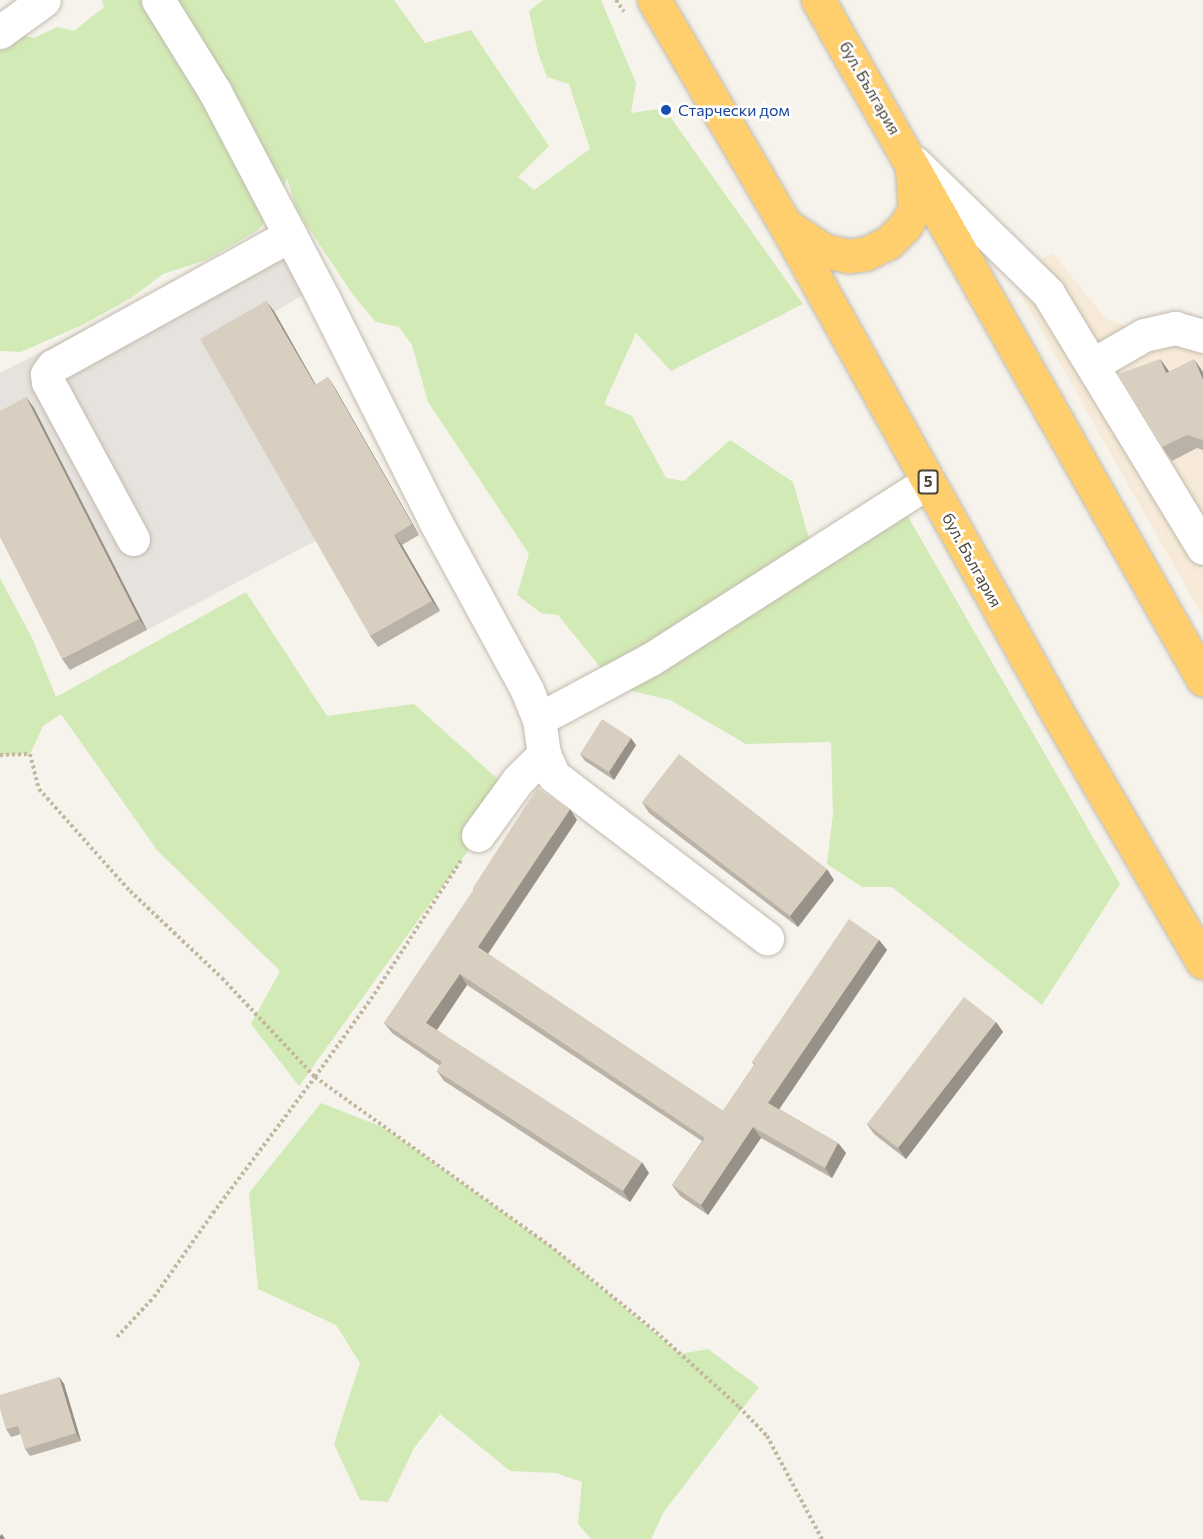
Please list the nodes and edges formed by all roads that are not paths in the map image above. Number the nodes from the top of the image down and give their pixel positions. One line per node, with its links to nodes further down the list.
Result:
1 (44, 0): 5 (street)
2 (158, 0): 8 (street)
3 (654, 0): 7 (highway, бул. България / 5)
4 (818, 0): 6 (highway, бул. България)
5 (0, 32)
6 (911, 159): 7 (highway); 10 (street); 14 (highway, бул. България)
7 (785, 224): 11 (highway, бул. България / 5)
8 (290, 235): 12 (street); 15 (street)
9 (1203, 336): 10 (street)
10 (1092, 365): 13 (street)
11 (928, 482): 15 (street); 19 (highway, бул. България / 5)
12 (133, 539)
13 (1203, 548)
14 (1203, 679)
15 (538, 719): 16 (street)
16 (544, 754): 17 (street); 18 (street)
17 (478, 835)
18 (767, 938)
19 (1203, 962)

